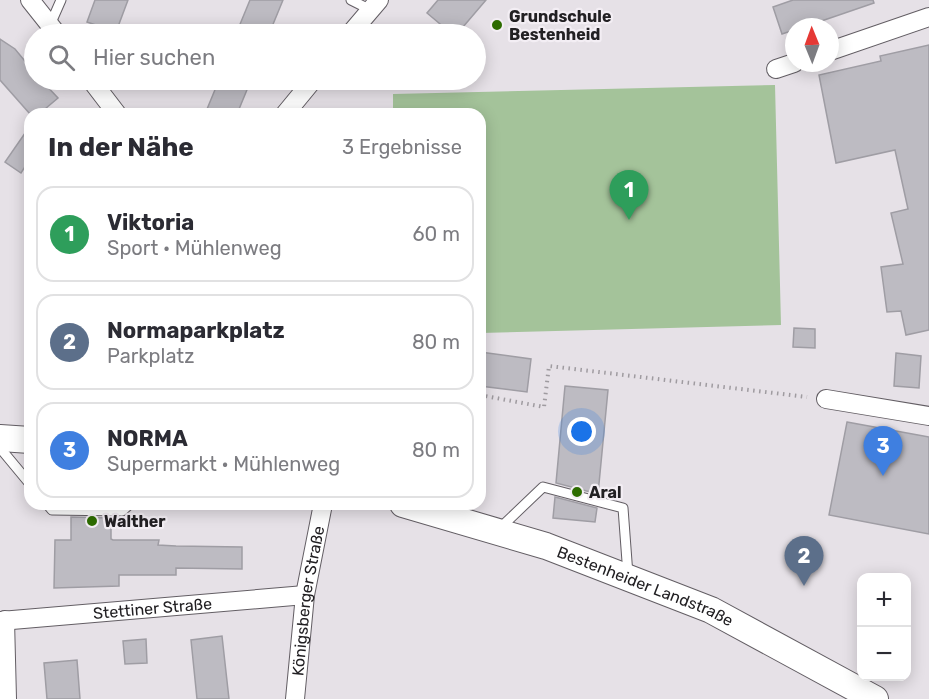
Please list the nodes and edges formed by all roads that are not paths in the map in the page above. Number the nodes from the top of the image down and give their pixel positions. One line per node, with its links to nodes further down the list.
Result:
1 (30, 0): 6 (street)
2 (61, 0): 7 (lane)
3 (351, 0): 4 (lane)
4 (375, 5): 8 (street)
5 (929, 17): 9 (street)
6 (48, 24)
7 (55, 24)
8 (359, 24)
9 (839, 48)
10 (785, 66): 11 (street)
11 (776, 69)
12 (99, 90): 14 (street)
13 (305, 90): 15 (street)
14 (112, 108)
15 (290, 108)
16 (826, 399): 17 (street)
17 (929, 416)
18 (0, 438): 19 (main road)
19 (24, 440)
20 (0, 448): 21 (lane)
21 (24, 477)
22 (52, 510): 23 (lane)
23 (124, 510)
24 (321, 510): 28 (street, Königsberger Straße)
25 (424, 510): 26 (main road, Bestenheider Landstraße)
26 (496, 531): 27 (main road, Bestenheider Landstraße); 27 (lane)
27 (628, 577): 32 (main road, Bestenheider Landstraße)
28 (305, 595): 29 (street, Stettiner Straße); 31 (street, Königsberger Straße)
29 (2, 621): 30 (street)
30 (7, 699)
31 (295, 699)
32 (875, 699)

